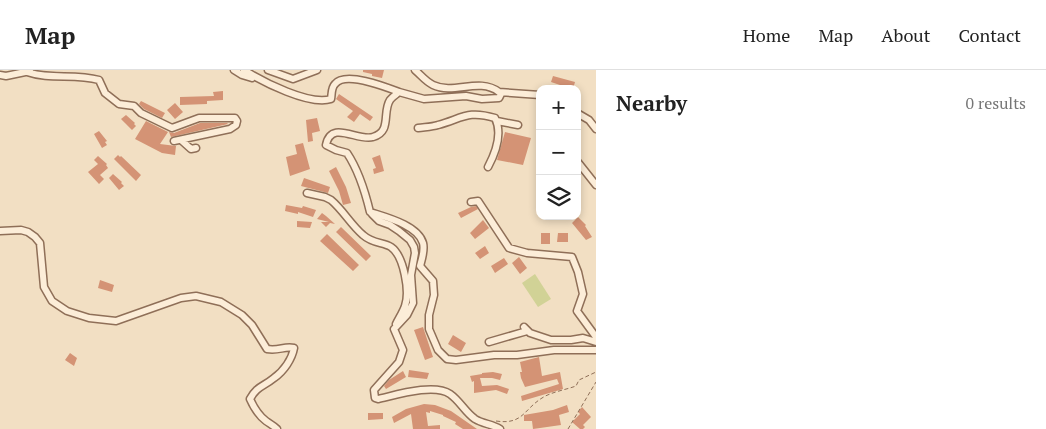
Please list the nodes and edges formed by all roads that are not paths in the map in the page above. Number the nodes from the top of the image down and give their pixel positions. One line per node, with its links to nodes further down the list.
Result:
1 (234, 70): 8 (street)
2 (244, 70): 8 (street)
3 (268, 70): 4 (street)
4 (317, 70)
5 (415, 70): 10 (street)
6 (30, 71): 7 (street); 17 (street)
7 (0, 75)
8 (261, 80): 9 (street)
9 (399, 92): 10 (street); 23 (street)
10 (500, 92): 11 (street)
11 (536, 95)
12 (581, 115): 16 (street)
13 (497, 121): 14 (street); 15 (street); 18 (street)
14 (518, 125)
15 (418, 128)
16 (596, 129)
17 (196, 148)
18 (488, 166)
19 (581, 166): 20 (street)
20 (596, 185)
21 (307, 193): 25 (street)
22 (470, 202): 26 (street)
23 (370, 212): 25 (street); 29 (street)
24 (0, 231): 30 (street)
25 (394, 329): 31 (street)
26 (596, 337)
27 (489, 342): 28 (street)
28 (596, 342)
29 (596, 350)
30 (276, 429)
31 (500, 429)

